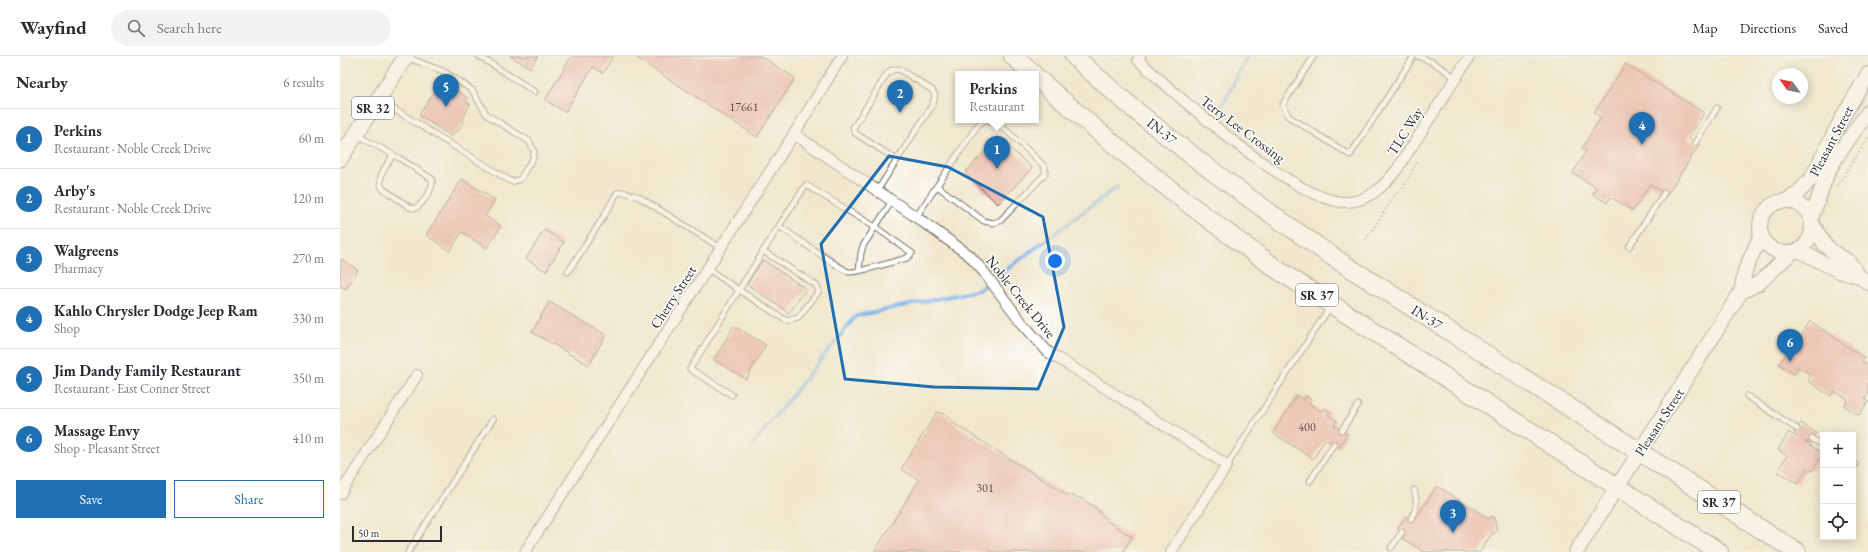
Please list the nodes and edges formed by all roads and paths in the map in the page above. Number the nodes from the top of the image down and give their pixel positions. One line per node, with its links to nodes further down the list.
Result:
1 (479, 56): 15 (lane)
2 (842, 56): 21 (street, Cherry Street)
3 (1013, 56): 11 (highway)
4 (1074, 56): 61 (highway, IN-37 / SR 37)
5 (1140, 56): 34 (street, Terry Lee Crossing)
6 (1314, 56): 7 (lane)
7 (1414, 56)
8 (1418, 56): 13 (lane)
9 (1470, 56): 13 (street, TLC Way)
10 (405, 57): 16 (main road, SR 32); 16 (lane)
11 (1030, 71)
12 (1868, 74): 32 (street, Pleasant Street)
13 (1456, 78): 34 (street, TLC Way)
14 (1039, 80): 50 (highway, SR 37)
15 (535, 92)
16 (378, 99): 22 (main road, SR 32)
17 (1717, 108): 24 (lane)
18 (1868, 112): 36 (street, Pleasant Street)
19 (981, 123): 28 (lane)
20 (993, 123): 28 (lane)
21 (794, 134): 30 (street, Noble Creek Drive); 41 (street, Cherry Street)
22 (356, 135): 25 (lane); 26 (main road, SR 32)
23 (1868, 138): 29 (path)
24 (1695, 143)
25 (393, 155): 25 (lane)
26 (340, 159)
27 (897, 160): 27 (lane); 30 (lane)
28 (937, 186): 35 (lane)
29 (1834, 190)
30 (877, 191): 33 (street, Noble Creek Drive)
31 (1664, 193): 40 (lane)
32 (1785, 201): 36 (street); 39 (street)
33 (892, 202): 35 (street, Noble Creek Drive); 38 (lane)
34 (1347, 202)
35 (916, 217): 62 (street, Noble Creek Drive)
36 (1811, 221): 43 (street); 47 (street)
37 (779, 226): 38 (lane); 42 (lane); 45 (lane)
38 (875, 227): 45 (lane); 45 (lane)
39 (1762, 234): 43 (street); 49 (street, Pleasant Street)
40 (1629, 247)
41 (721, 248): 44 (street, Cherry Street); 46 (lane)
42 (763, 251): 48 (lane); 48 (lane)
43 (1795, 251): 47 (street); 49 (street)
44 (708, 269): 48 (lane); 71 (street, Cherry Street)
45 (859, 270)
46 (568, 272)
47 (1863, 279)
48 (739, 290): 52 (lane)
49 (1741, 292): 61 (street, Pleasant Street)
50 (1332, 305): 62 (lane); 64 (highway, SR 37)
51 (417, 375): 66 (street)
52 (732, 395)
53 (1747, 396): 56 (lane)
54 (1358, 405): 57 (lane)
55 (493, 419): 70 (lane)
56 (1797, 429)
57 (1342, 430)
58 (1812, 439): 59 (lane)
59 (1820, 443)
60 (1334, 444): 63 (lane)
61 (1640, 452): 64 (street, Pleasant Street); 75 (highway, IN-37 / SR 37)
62 (1227, 466): 72 (street)
63 (1310, 481)
64 (1618, 487): 73 (street, Pleasant Street); 74 (highway, SR 37)
65 (1414, 490): 67 (lane)
66 (340, 494)
67 (1410, 519)
68 (1402, 532): 69 (lane)
69 (1391, 548)
70 (408, 552)
71 (525, 552)
72 (1171, 552)
73 (1576, 552)
74 (1719, 552)
75 (1797, 552)

